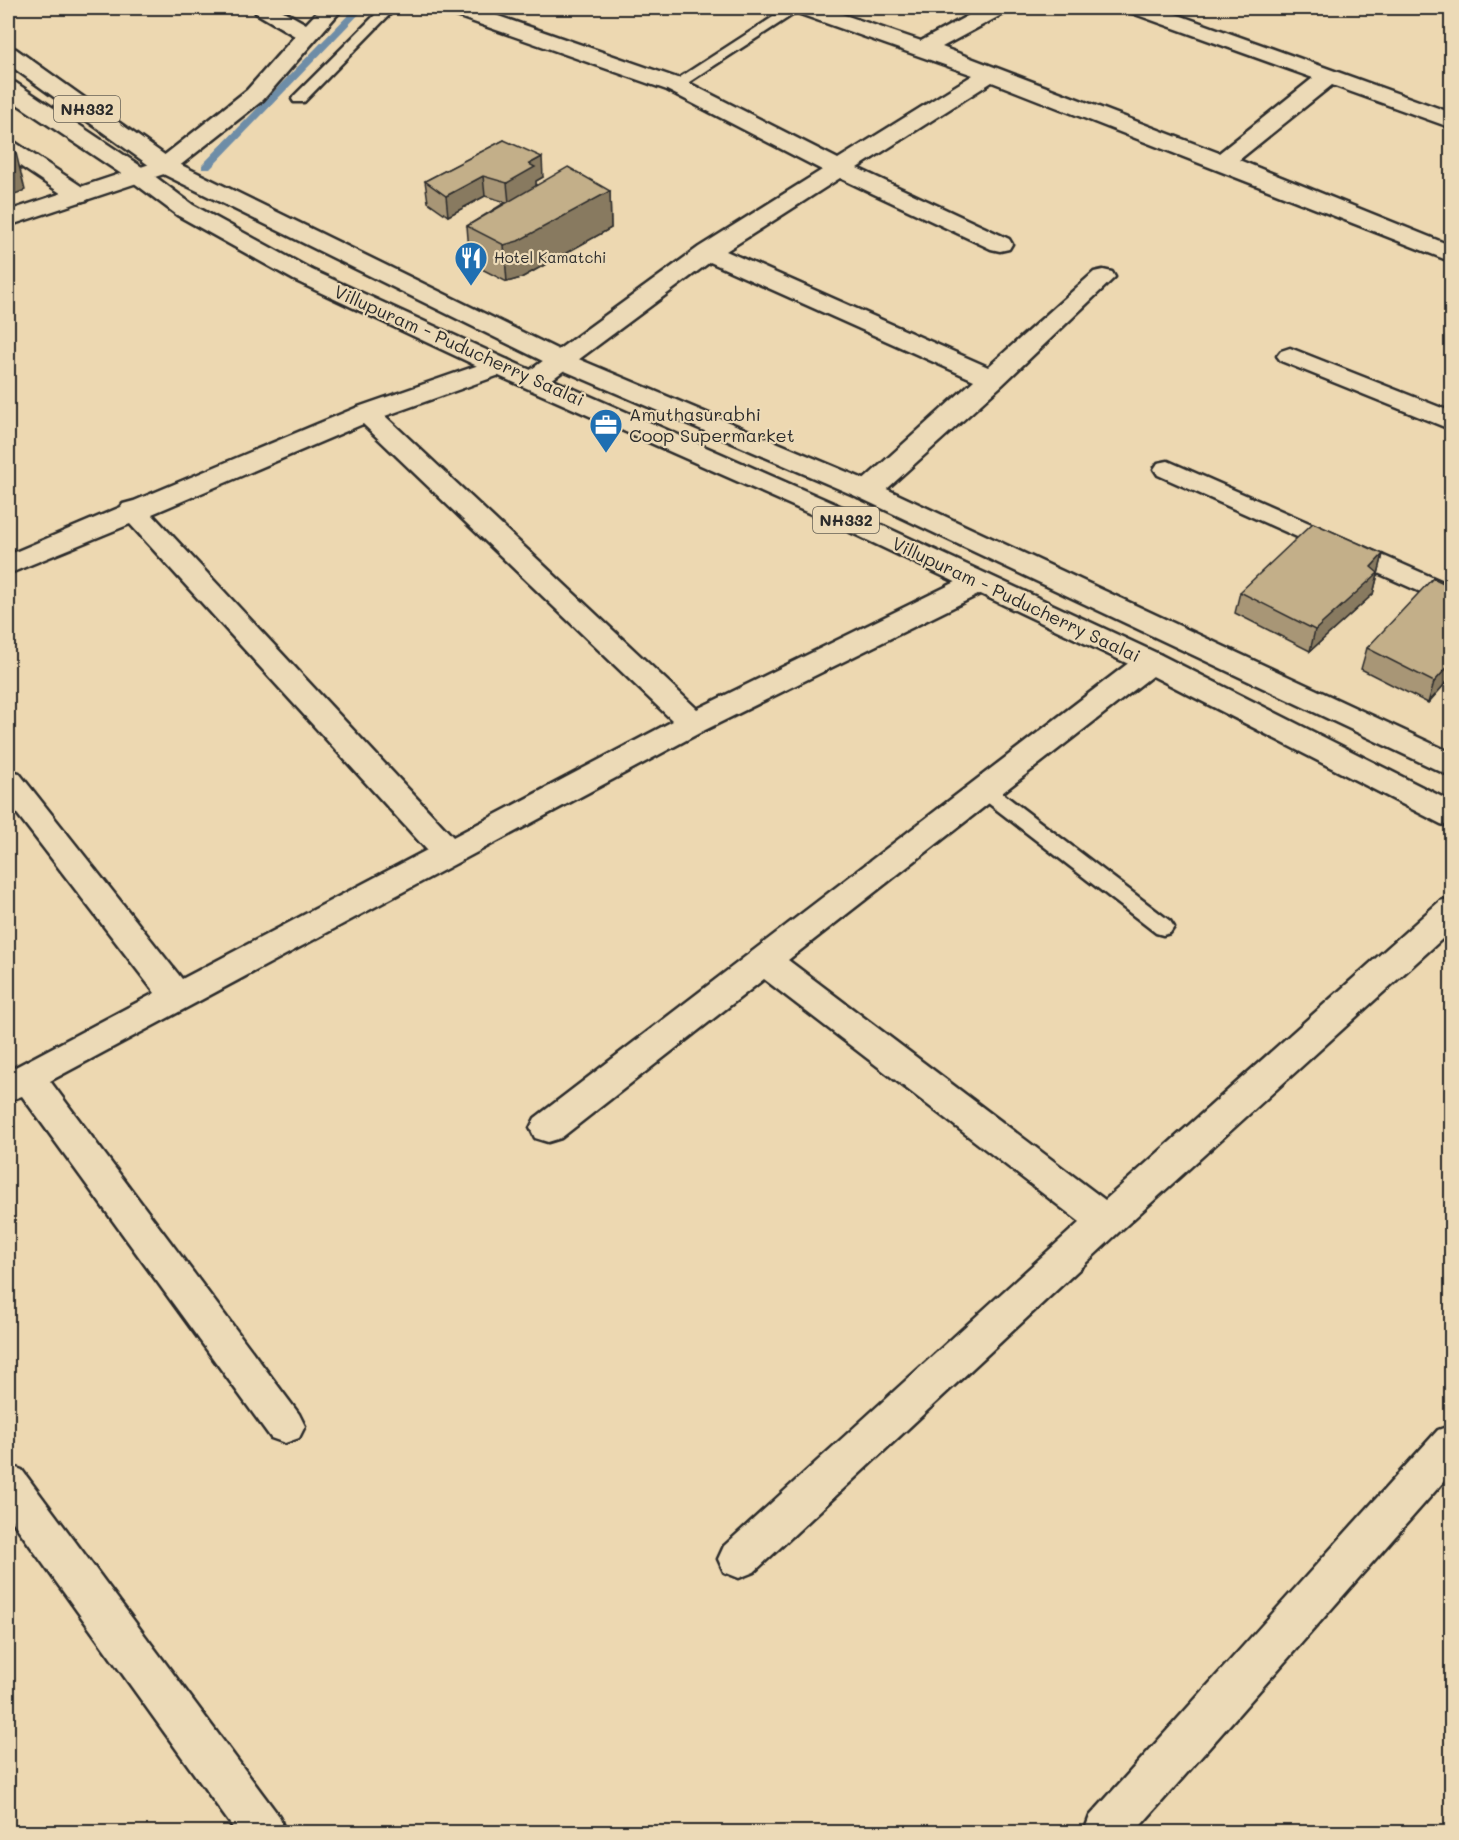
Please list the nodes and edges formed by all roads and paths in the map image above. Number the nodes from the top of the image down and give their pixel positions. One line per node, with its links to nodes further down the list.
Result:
1 (264, 8): 9 (main road)
2 (332, 8): 9 (main road)
3 (389, 8): 16 (lane)
4 (456, 8): 14 (main road)
5 (796, 8): 14 (lane)
6 (806, 8): 10 (main road)
7 (997, 8): 10 (main road)
8 (1140, 8): 13 (main road)
9 (308, 34): 20 (main road)
10 (924, 48): 12 (main road)
11 (8, 54): 20 (main road, NH332)
12 (991, 73): 19 (main road); 21 (main road)
13 (1330, 76): 17 (main road); 19 (main road)
14 (675, 85): 21 (main road)
15 (8, 88): 22 (main road, Villupuram - Puducherry Saalai / NH332)
16 (298, 99)
17 (1452, 121)
18 (8, 148): 23 (main road)
19 (1222, 162): 27 (main road)
20 (165, 166): 22 (main road); 30 (main road)
21 (837, 168): 25 (main road); 26 (main road)
22 (137, 174): 23 (main road); 31 (main road, Villupuram - Puducherry Saalai / NH332)
23 (79, 195): 24 (main road)
24 (8, 219)
25 (1000, 244)
26 (708, 252): 30 (main road); 32 (main road)
27 (1452, 255)
28 (1103, 278): 32 (main road)
29 (1290, 356): 35 (main road)
30 (560, 360): 33 (main road); 37 (main road)
31 (499, 366): 33 (main road, Villupuram - Puducherry Saalai / NH332); 34 (main road)
32 (993, 379): 37 (main road)
33 (534, 380): 40 (main road, Villupuram - Puducherry Saalai / NH332)
34 (367, 413): 38 (main road); 43 (main road)
35 (1452, 422)
36 (1168, 469): 41 (main road)
37 (868, 491): 44 (main road)
38 (133, 510): 39 (main road); 48 (main road)
39 (8, 565)
40 (978, 583): 42 (main road, Villupuram - Puducherry Saalai / NH332); 43 (main road)
41 (1452, 597)
42 (1149, 663): 46 (main road); 47 (main road, Villupuram - Puducherry Saalai / NH332)
43 (694, 723): 48 (main road)
44 (1452, 766)
45 (8, 781): 52 (main road)
46 (986, 791): 50 (lane); 51 (main road)
47 (1452, 816)
48 (449, 853): 52 (main road)
49 (1452, 910): 55 (main road)
50 (1163, 927)
51 (765, 961): 54 (main road); 55 (main road)
52 (177, 998): 53 (main road)
53 (17, 1082): 56 (main road)
54 (548, 1128)
55 (1106, 1221): 59 (main road)
56 (285, 1426)
57 (1452, 1443): 61 (main road)
58 (8, 1483): 60 (main road)
59 (739, 1559)
60 (263, 1833)
61 (1106, 1833)

